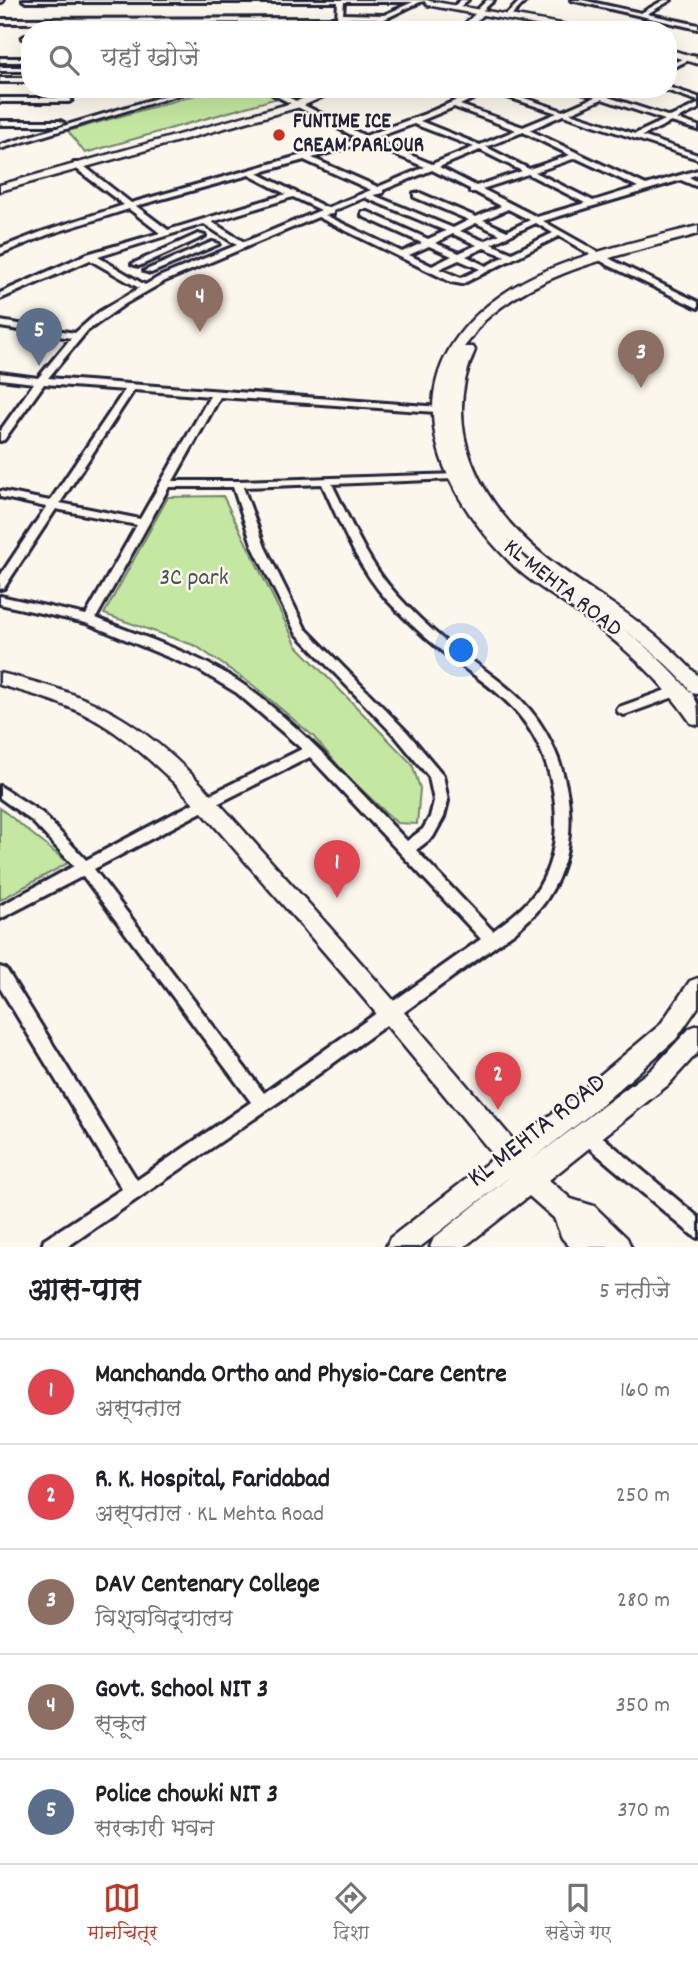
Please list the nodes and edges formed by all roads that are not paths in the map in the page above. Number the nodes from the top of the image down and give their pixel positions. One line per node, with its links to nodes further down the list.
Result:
1 (26, 0): 10 (street)
2 (341, 0): 3 (street); 10 (street); 15 (street)
3 (419, 0): 4 (street); 17 (street)
4 (427, 0): 12 (street)
5 (465, 0): 12 (street)
6 (491, 0): 13 (street)
7 (524, 0): 18 (street)
8 (574, 0): 11 (street)
9 (668, 0): 16 (street)
10 (183, 1): 19 (street)
11 (608, 3): 16 (street)
12 (456, 7): 13 (street)
13 (480, 11): 18 (street); 20 (street)
14 (0, 13): 19 (street)
15 (341, 14): 17 (street); 19 (street)
16 (643, 14): 25 (street)
17 (387, 16): 23 (street)
18 (508, 16): 24 (street)
19 (179, 17): 21 (street); 22 (street)
20 (473, 20)
21 (0, 21)
22 (178, 21)
23 (376, 21)
24 (535, 21)
25 (673, 21)
26 (677, 22): 27 (street)
27 (698, 27)
28 (677, 53): 29 (street)
29 (695, 58): 32 (street)
30 (0, 60): 31 (street)
31 (21, 60)
32 (677, 65)
33 (0, 69): 34 (street)
34 (21, 69)
35 (0, 80): 36 (street)
36 (10, 80): 37 (street); 39 (street)
37 (21, 80)
38 (677, 92): 50 (street)
39 (1, 97): 40 (street)
40 (21, 98)
41 (24, 98): 51 (street)
42 (160, 98): 64 (street)
43 (283, 98): 52 (street)
44 (303, 98): 52 (street)
45 (308, 98): 52 (street)
46 (469, 98): 53 (street)
47 (517, 98): 55 (street)
48 (601, 98): 55 (street)
49 (606, 98): 56 (street)
50 (698, 99)
51 (69, 100)
52 (292, 103): 63 (street); 69 (street); 75 (street)
53 (454, 105): 57 (street); 61 (street)
54 (698, 106): 56 (street)
55 (564, 113): 61 (street); 62 (street)
56 (671, 119): 60 (street); 62 (street)
57 (413, 121): 63 (street); 65 (street)
58 (0, 123): 59 (street)
59 (60, 123)
60 (698, 128)
61 (524, 130): 65 (street); 66 (street)
62 (635, 137): 68 (street)
63 (365, 139): 67 (street); 70 (street)
64 (0, 147)
65 (482, 148): 70 (street); 72 (street)
66 (577, 155): 72 (street); 78 (street)
67 (304, 156): 71 (street); 80 (street)
68 (698, 157)
69 (77, 165): 77 (street); 86 (street)
70 (434, 168): 79 (street); 80 (street)
71 (248, 172): 81 (street); 86 (street)
72 (527, 172): 79 (street); 84 (street)
73 (698, 172): 74 (street)
74 (682, 177): 76 (street); 78 (street)
75 (0, 181)
76 (698, 185)
77 (0, 188)
78 (646, 188): 84 (street)
79 (473, 190): 87 (street)
80 (380, 191): 83 (street)
81 (294, 194): 89 (street); 95 (street)
82 (417, 195): 88 (street)
83 (369, 196): 85 (street); 89 (street)
84 (591, 203): 94 (street)
85 (389, 204): 90 (street); 92 (street)
86 (129, 205): 101 (street); 112 (street)
87 (507, 206): 93 (street); 94 (street)
88 (445, 207): 92 (street); 93 (street)
89 (330, 212): 91 (street)
90 (365, 214): 96 (street); 98 (street)
91 (321, 216): 96 (street); 110 (street)
92 (419, 217): 98 (street); 100 (street)
93 (476, 220): 100 (street); 103 (street)
94 (536, 220): 102 (street); 103 (street)
95 (204, 221): 97 (street); 110 (street)
96 (340, 225): 106 (street)
97 (184, 228): 101 (street); 104 (street)
98 (395, 228): 106 (street); 107 (street)
99 (698, 230): 118 (street, KL MEHTA ROAD)
100 (452, 231): 107 (street); 109 (street)
101 (166, 233): 111 (street)
102 (559, 233): 117 (street); 118 (street)
103 (508, 234): 109 (street)
104 (201, 236): 108 (street); 119 (street)
105 (698, 237): 118 (street, KL MEHTA ROAD)
106 (369, 239): 114 (street)
107 (429, 242): 114 (street); 116 (street)
108 (215, 244): 113 (street); 122 (street)
109 (484, 244): 116 (street); 117 (street)
110 (245, 246): 113 (street)
111 (111, 249): 115 (street); 119 (street)
112 (0, 251)
113 (231, 252): 123 (street)
114 (402, 255): 120 (street)
115 (90, 256): 124 (street); 125 (street)
116 (460, 256): 120 (street); 121 (street)
117 (511, 256): 121 (street)
118 (607, 261): 126 (street); 133 (street, KL MEHTA ROAD)
119 (136, 264): 122 (street)
120 (432, 269): 121 (street)
121 (487, 269)
122 (148, 271): 123 (street)
123 (162, 279): 124 (street)
124 (146, 289): 128 (street)
125 (0, 296)
126 (698, 305)
127 (0, 324): 128 (street)
128 (78, 336): 130 (street)
129 (0, 376): 130 (street)
130 (43, 381): 131 (street); 134 (street)
131 (131, 388): 132 (street); 140 (street)
132 (216, 394): 133 (street); 137 (street)
133 (446, 410): 135 (street, KL MEHTA ROAD); 146 (street, KL MEHTA ROAD)
134 (0, 438)
135 (454, 476): 136 (street); 147 (street, KL MEHTA ROAD)
136 (326, 480): 138 (street); 156 (street)
137 (165, 484): 138 (street); 141 (street)
138 (237, 484): 153 (street)
139 (0, 494): 140 (street)
140 (54, 506): 141 (street); 142 (street)
141 (142, 523): 144 (street)
142 (0, 585)
143 (0, 600): 144 (street)
144 (89, 620): 150 (street)
145 (0, 679): 152 (street)
146 (698, 688)
147 (680, 690): 148 (street); 149 (street, KL MEHTA ROAD)
148 (624, 710)
149 (698, 718)
150 (312, 750): 152 (street); 153 (street)
151 (0, 791): 154 (street)
152 (205, 803): 154 (street); 159 (street)
153 (406, 849): 156 (street)
154 (85, 868): 155 (street); 161 (street)
155 (0, 913)
156 (491, 939): 159 (street)
157 (0, 974): 164 (street)
158 (698, 988): 163 (street, KL MEHTA ROAD)
159 (392, 1014): 161 (street); 163 (street)
160 (698, 1035): 162 (street, KL MEHTA ROAD)
161 (262, 1104): 164 (street)
162 (586, 1134): 163 (street, KL MEHTA ROAD); 166 (street)
163 (521, 1169): 165 (street); 168 (street, KL MEHTA ROAD); 169 (street, KL MEHTA ROAD)
164 (134, 1192): 167 (street)
165 (564, 1210): 170 (street); 171 (street)
166 (698, 1229)
167 (51, 1247)
168 (399, 1247)
169 (443, 1247)
170 (589, 1247)
171 (618, 1247)

